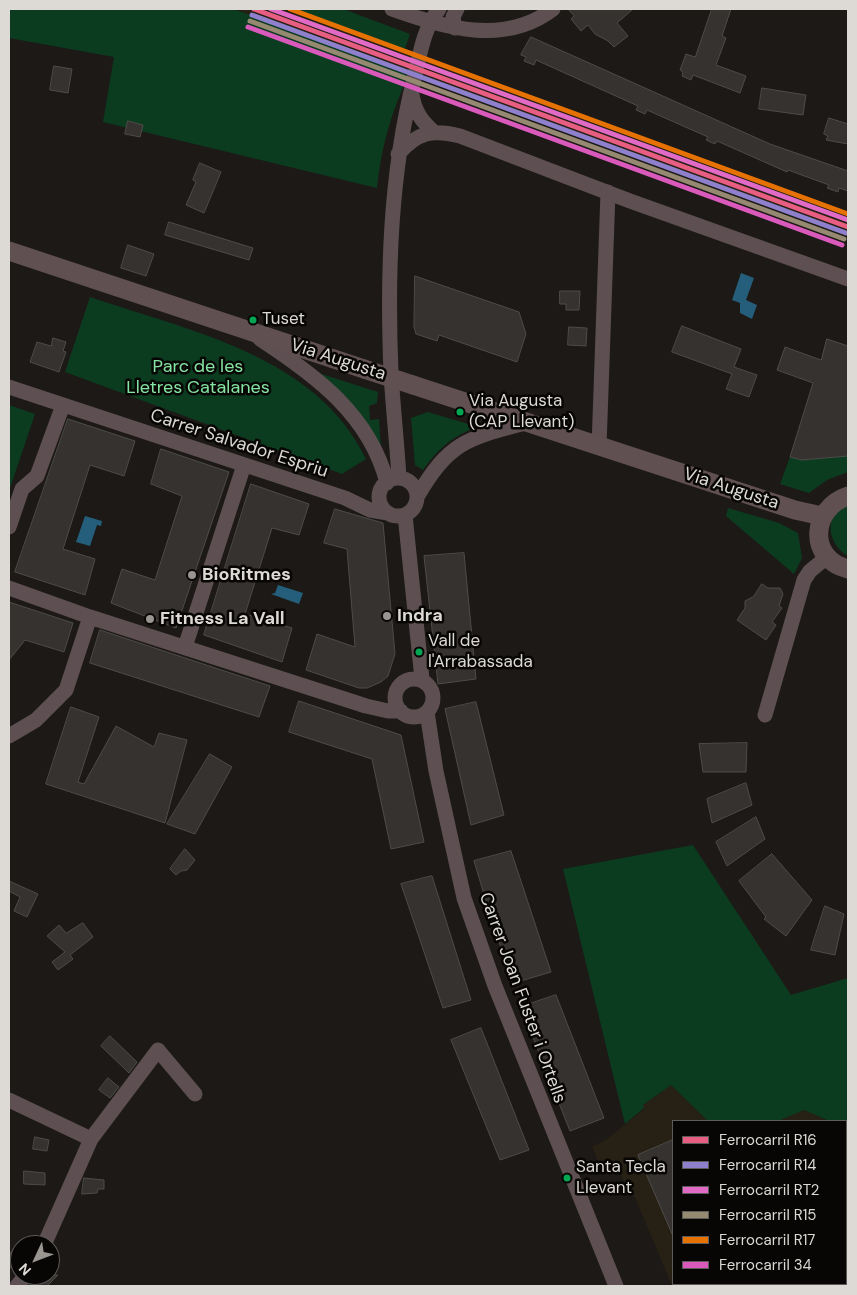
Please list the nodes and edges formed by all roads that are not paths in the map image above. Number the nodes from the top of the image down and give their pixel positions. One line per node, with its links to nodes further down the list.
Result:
1 (392, 9): 5 (street)
2 (439, 9): 5 (street)
3 (457, 9): 6 (street)
4 (553, 9): 6 (street)
5 (429, 22): 6 (street); 7 (street)
6 (455, 28)
7 (412, 87): 8 (street); 9 (street)
8 (435, 132): 9 (street); 10 (street)
9 (398, 154): 19 (street)
10 (608, 192): 12 (street); 17 (street)
11 (9, 251): 13 (main road, Via Augusta)
12 (848, 279)
13 (248, 331): 16 (main road, Via Augusta, bridge); 19 (street)
14 (9, 387): 15 (street, Carrer Salvador Espriu)
15 (63, 405): 18 (street, Carrer Salvador Espriu); 27 (street)
16 (526, 423): 17 (main road, Via Augusta); 22 (street)
17 (599, 447): 26 (main road, Via Augusta)
18 (244, 465): 23 (street, Carrer Salvador Espriu); 32 (street)
19 (393, 481): 20 (street); 22 (street)
20 (379, 496): 23 (street, Carrer Salvador Espriu); 24 (street)
21 (848, 496): 26 (main road)
22 (417, 497): 25 (street)
23 (345, 498): 24 (street, Carrer Salvador Espriu)
24 (388, 514): 25 (street)
25 (405, 515): 33 (street)
26 (822, 516): 28 (main road)
27 (9, 527)
28 (827, 556): 29 (main road); 36 (street)
29 (848, 569)
30 (9, 588): 31 (street)
31 (90, 617): 32 (street); 37 (street)
32 (185, 647): 34 (street)
33 (422, 679): 34 (street); 35 (street)
34 (401, 711): 35 (street)
35 (427, 712): 42 (street, Carrer Joan Fuster i Ortells)
36 (765, 715)
37 (9, 736)
38 (195, 1094): 40 (street)
39 (9, 1100): 40 (street)
40 (90, 1139): 41 (street)
41 (48, 1235)
42 (616, 1286)

